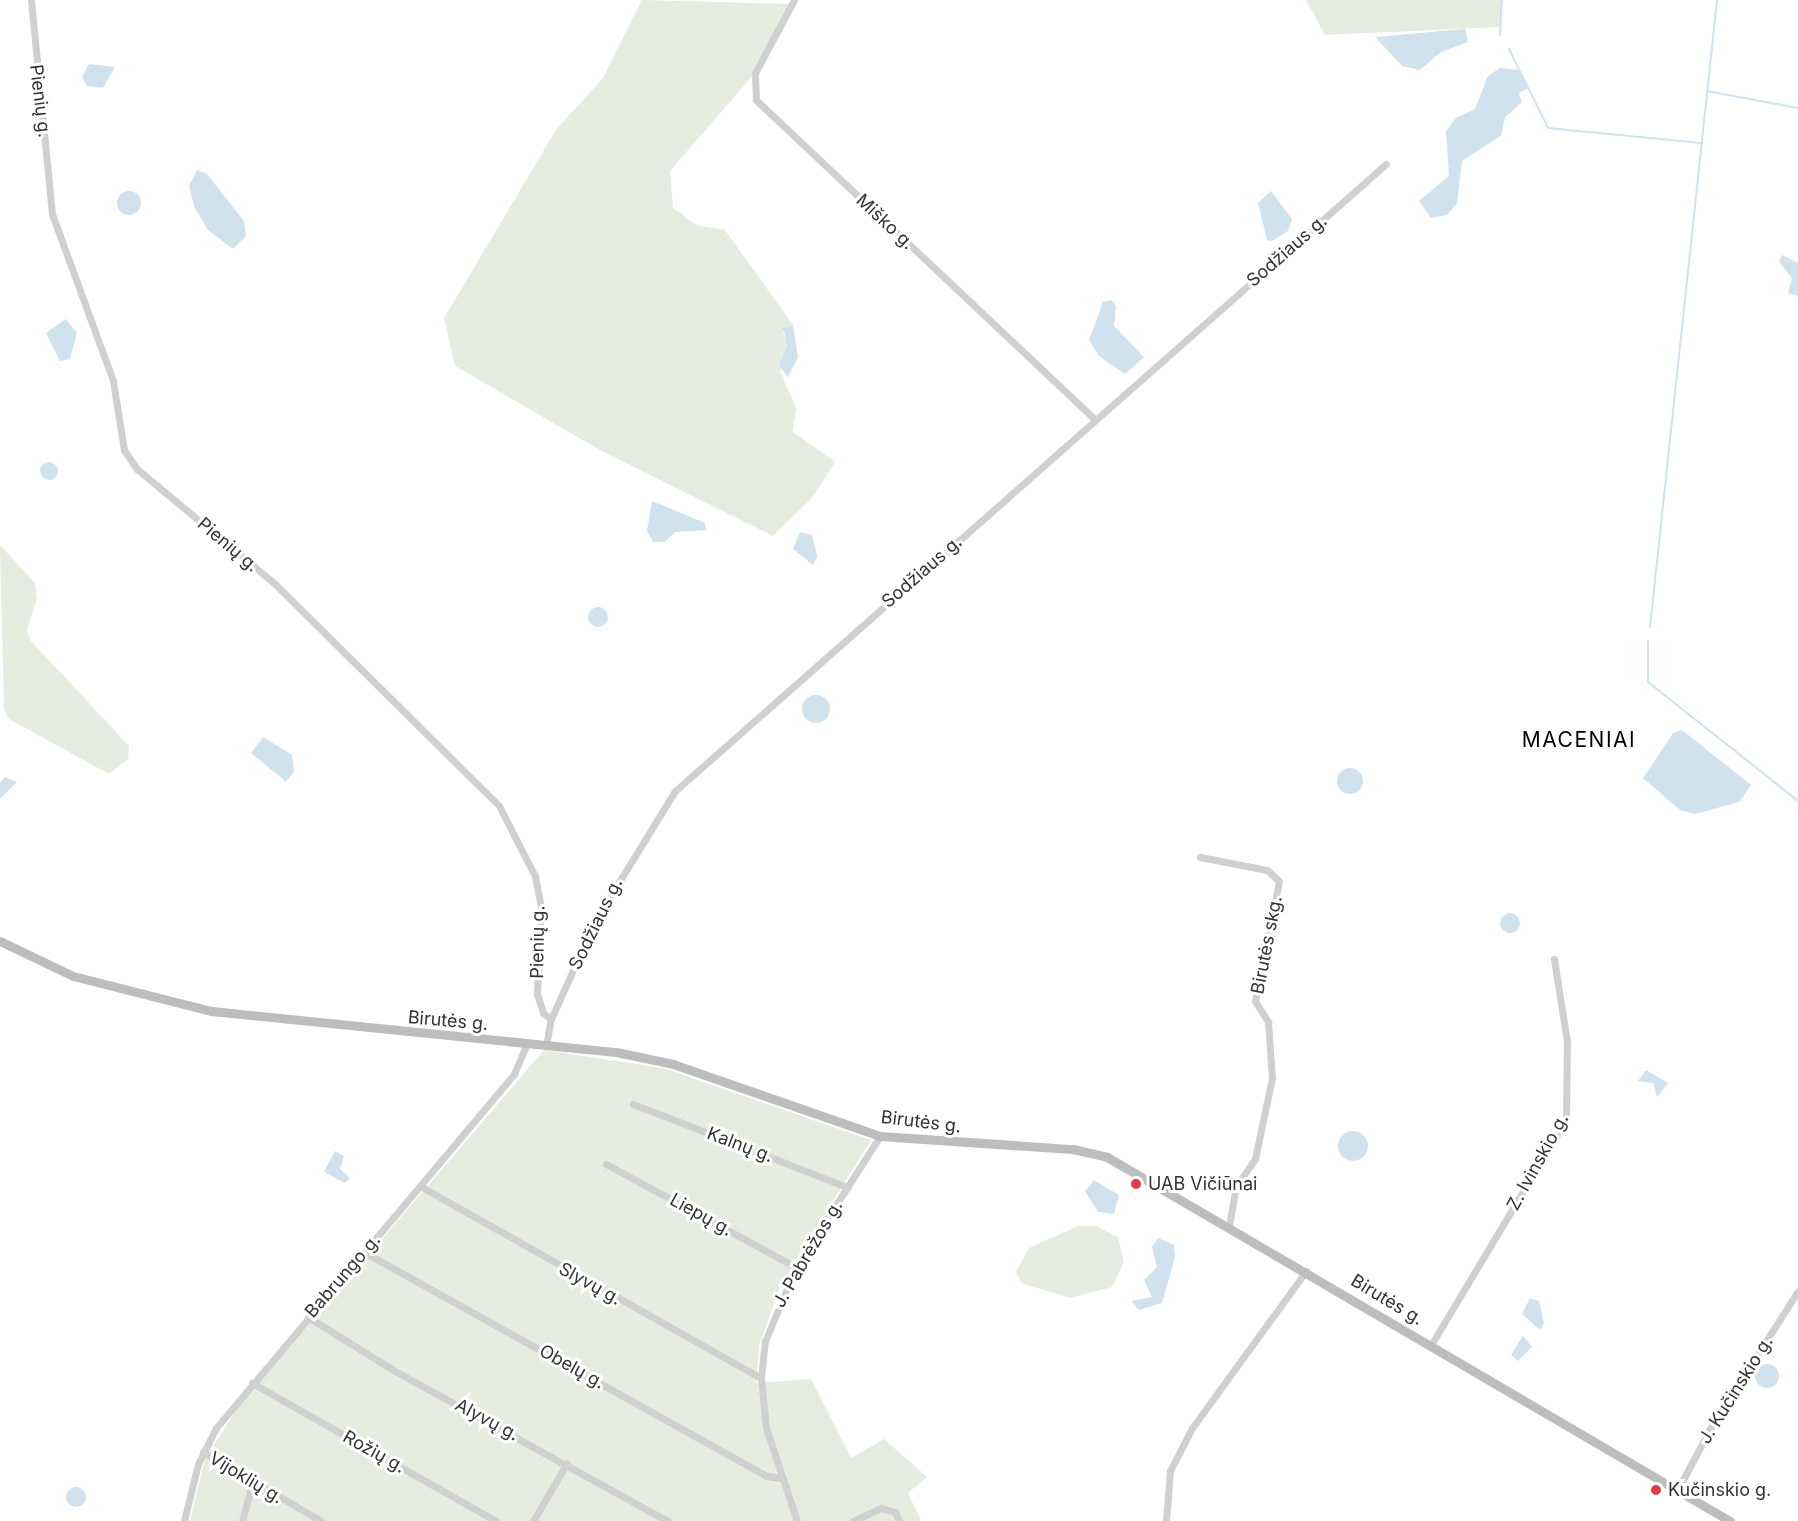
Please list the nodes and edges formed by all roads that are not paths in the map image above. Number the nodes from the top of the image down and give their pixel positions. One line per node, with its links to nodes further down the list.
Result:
1 (31, 0): 8 (street, Pienių g.)
2 (794, 0): 4 (street, Miško g.)
3 (1386, 164): 4 (street, Sodžiaus g.)
4 (1095, 420): 8 (street, Sodžiaus g.)
5 (1200, 857): 16 (street, Birutės skg.)
6 (0, 941): 9 (main road, Birutės g.)
7 (1554, 959): 22 (street, Z. Ivinskio g.)
8 (551, 1019): 10 (street, Sodžiaus g.)
9 (527, 1044): 10 (main road, Birutės g.); 14 (street, Babrungo g.)
10 (546, 1046): 12 (main road, Birutės g.)
11 (633, 1104): 15 (street, Kalnų g.)
12 (880, 1136): 15 (street, J. Pabrėžos g.); 16 (main road, Birutės g.)
13 (606, 1164): 18 (street, Liepų g.)
14 (420, 1186): 17 (street, Babrungo g.); 23 (street, Slyvų g.)
15 (846, 1187): 18 (street, J. Pabrėžos g.)
16 (1229, 1226): 19 (main road, Birutės g.)
17 (364, 1252): 21 (street, Babrungo g.); 27 (street, Obelų g.)
18 (796, 1267): 23 (street, J. Pabrėžos g.)
19 (1306, 1271): 22 (main road, Birutės g.); 39 (street)
20 (1798, 1291): 29 (street, J. Kučinskio g.)
21 (308, 1317): 24 (street, Babrungo g.); 26 (street, Alyvų g.)
22 (1431, 1345): 29 (main road, Birutės g.)
23 (761, 1378): 27 (street, J. Pabrėžos g.)
24 (252, 1383): 25 (street, Babrungo g.); 33 (street, Rožių g.)
25 (203, 1452): 28 (street, Vijoklių g.); 30 (street, Babrungo g.)
26 (567, 1463): 34 (street); 35 (street, Alyvų g.)
27 (781, 1478): 36 (street, J. Pabrėžos g.)
28 (252, 1484): 31 (street); 32 (street, Vijoklių g.)
29 (1677, 1491): 40 (main road, Birutės g.)
30 (184, 1521)
31 (242, 1521)
32 (321, 1521)
33 (496, 1521)
34 (533, 1521)
35 (668, 1521)
36 (797, 1521)
37 (853, 1521): 38 (street)
38 (899, 1521)
39 (1166, 1521)
40 (1730, 1521)

